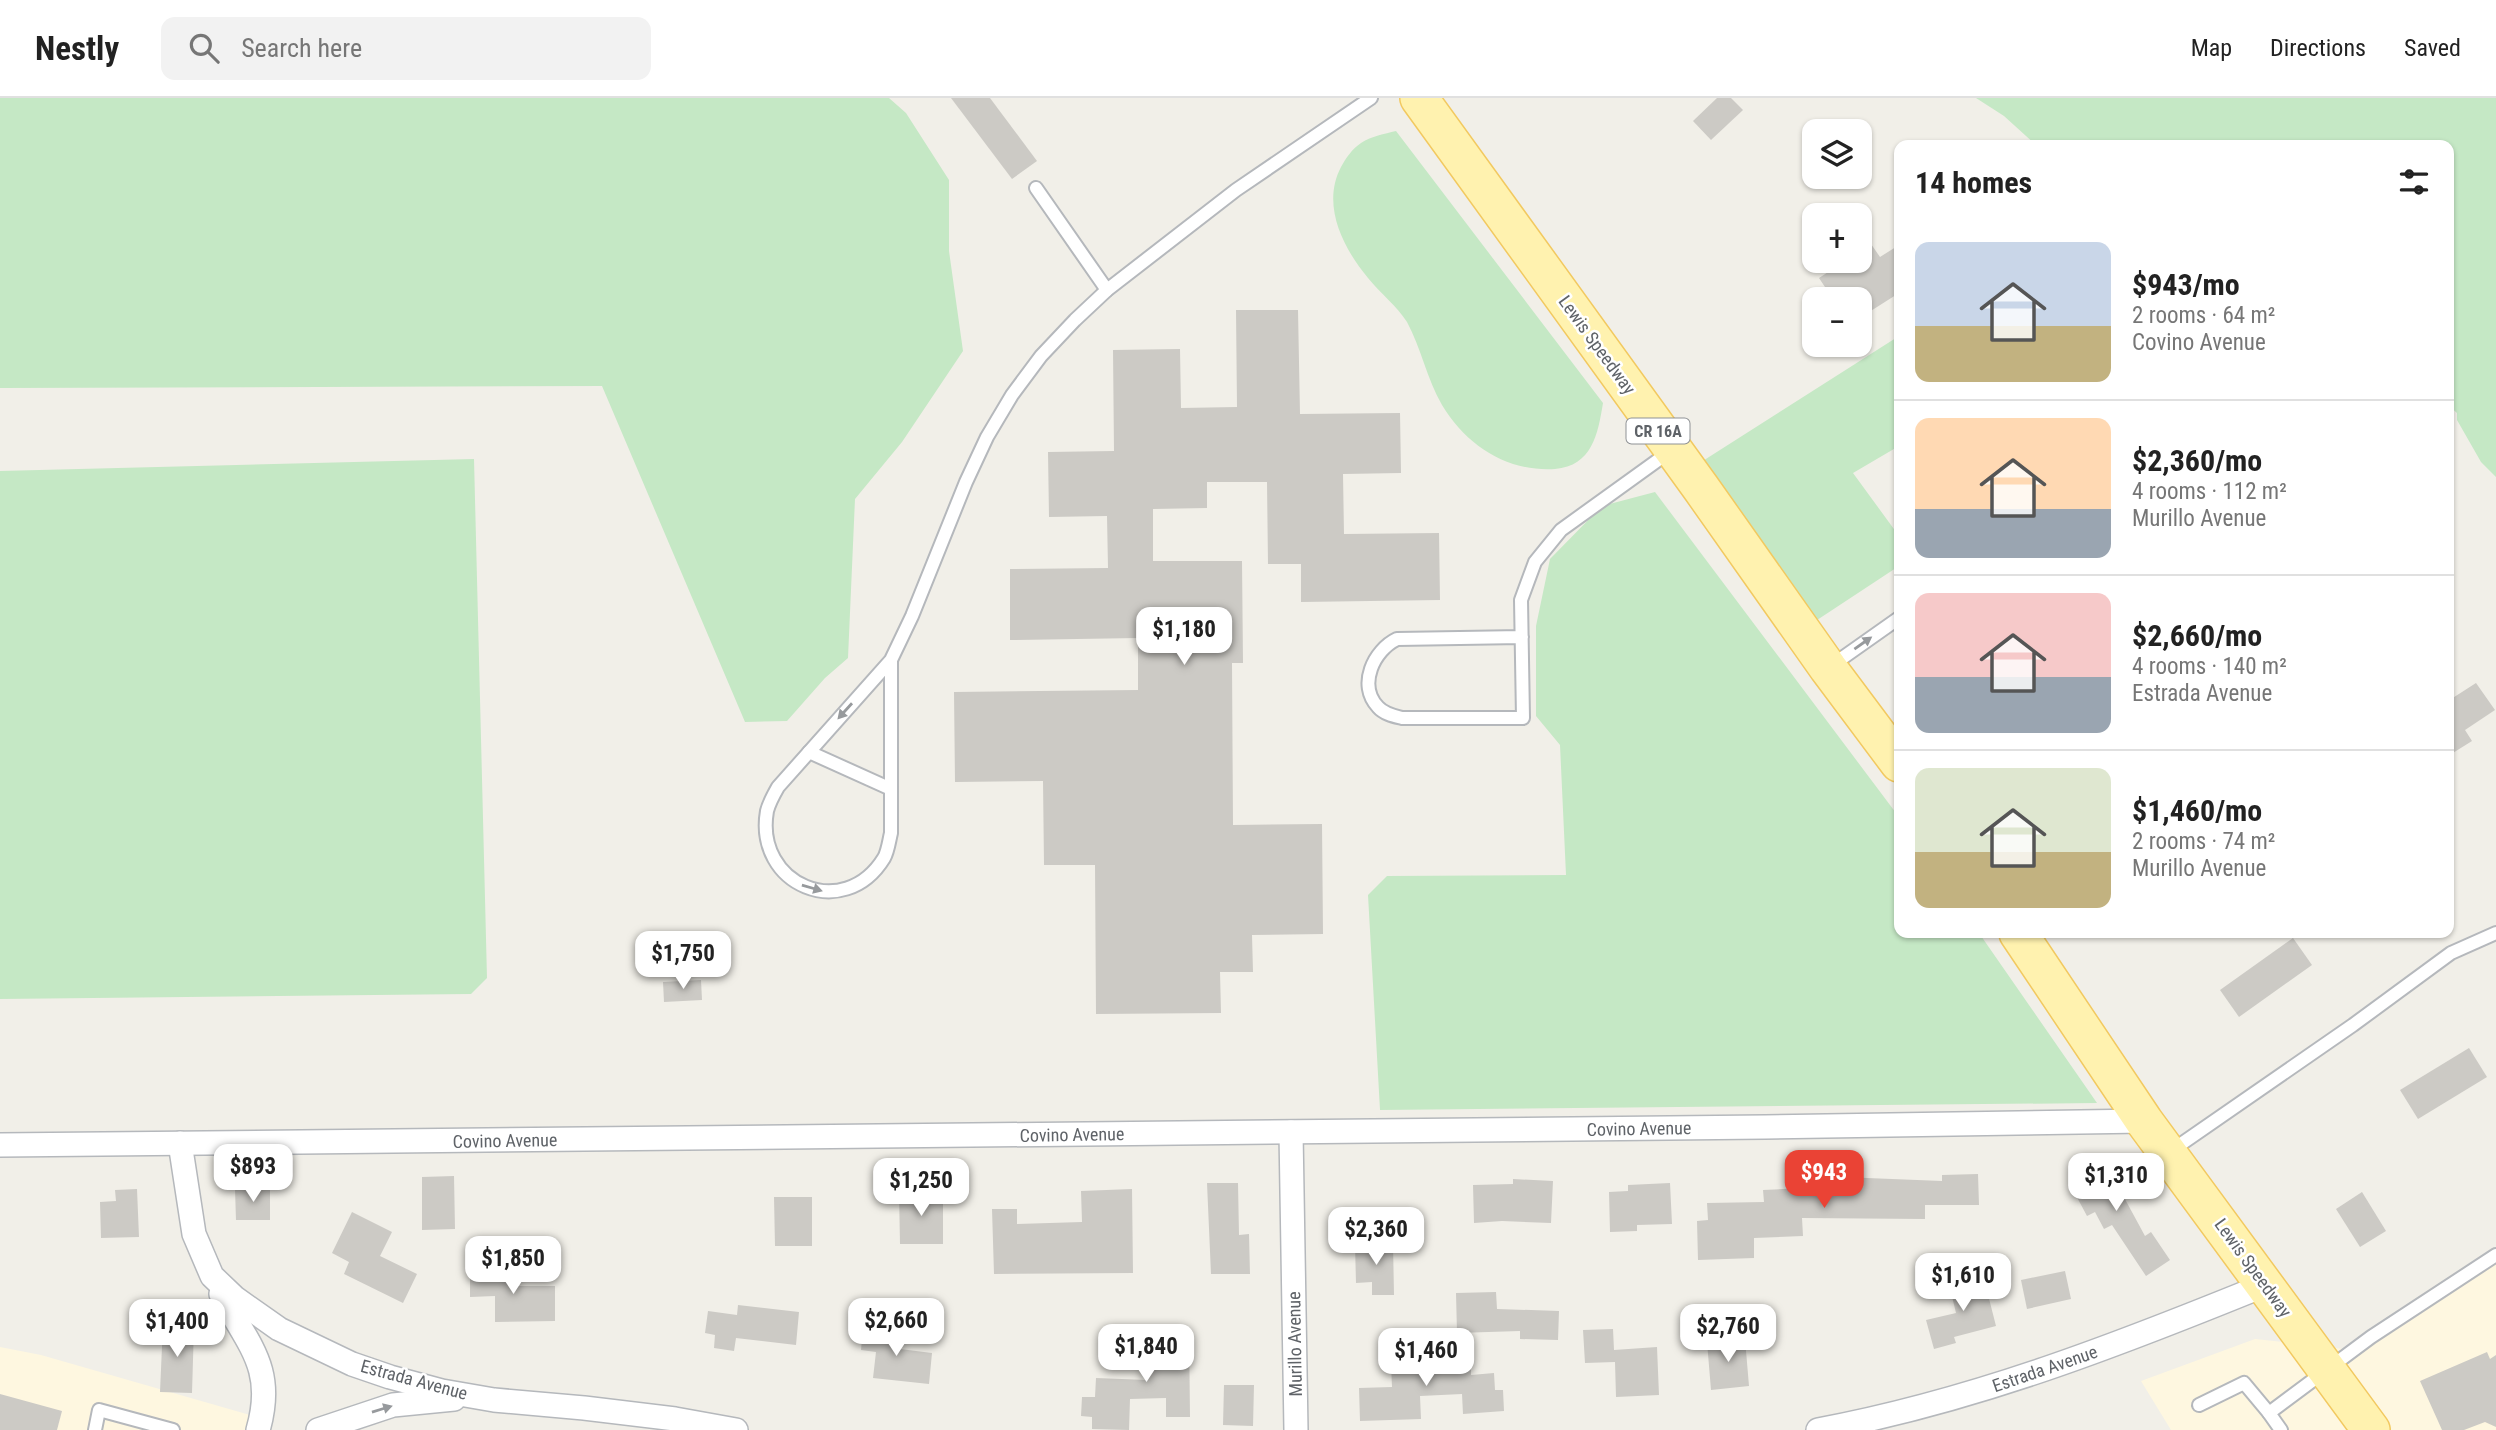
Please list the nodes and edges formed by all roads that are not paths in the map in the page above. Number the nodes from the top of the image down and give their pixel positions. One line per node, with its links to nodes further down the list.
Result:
1 (1371, 98): 4 (lane)
2 (1419, 98): 5 (main road, Lewis Speedway / CR 16A)
3 (1036, 188): 4 (lane)
4 (1107, 290): 8 (lane)
5 (1672, 450): 7 (lane); 9 (main road, Lewis Speedway / CR 16A)
6 (1894, 622): 9 (lane, one-way to 6)
7 (1522, 636): 7 (lane)
8 (891, 660): 10 (lane, one-way to 10); 12 (lane)
9 (1828, 668): 11 (main road, Lewis Speedway / CR 16A)
10 (809, 752): 12 (lane); 12 (lane, one-way to 12)
11 (1894, 756)
12 (891, 789)
13 (2496, 933): 19 (lane)
14 (2021, 938): 15 (main road, Lewis Speedway)
15 (2144, 1121): 16 (street, Covino Avenue); 19 (main road, Lewis Speedway)
16 (1291, 1132): 17 (street, Covino Avenue); 32 (street, Murillo Avenue)
17 (180, 1143): 18 (street, Covino Avenue); 21 (street, Estrada Avenue)
18 (0, 1145)
19 (2168, 1153): 22 (main road, Lewis Speedway)
20 (2496, 1255): 23 (lane)
21 (212, 1276): 24 (street, Estrada Avenue); 29 (street)
22 (2265, 1285): 23 (main road, Lewis Speedway); 33 (street, Estrada Avenue)
23 (2328, 1371): 26 (lane); 35 (main road, Lewis Speedway)
24 (474, 1396): 30 (street, one-way to 24); 31 (street, Estrada Avenue)
25 (2199, 1405): 26 (lane)
26 (2269, 1413): 34 (lane)
27 (95, 1430): 28 (lane)
28 (173, 1430)
29 (258, 1430)
30 (318, 1430)
31 (736, 1430)
32 (1296, 1430)
33 (1818, 1430)
34 (2281, 1430)
35 (2371, 1430)

